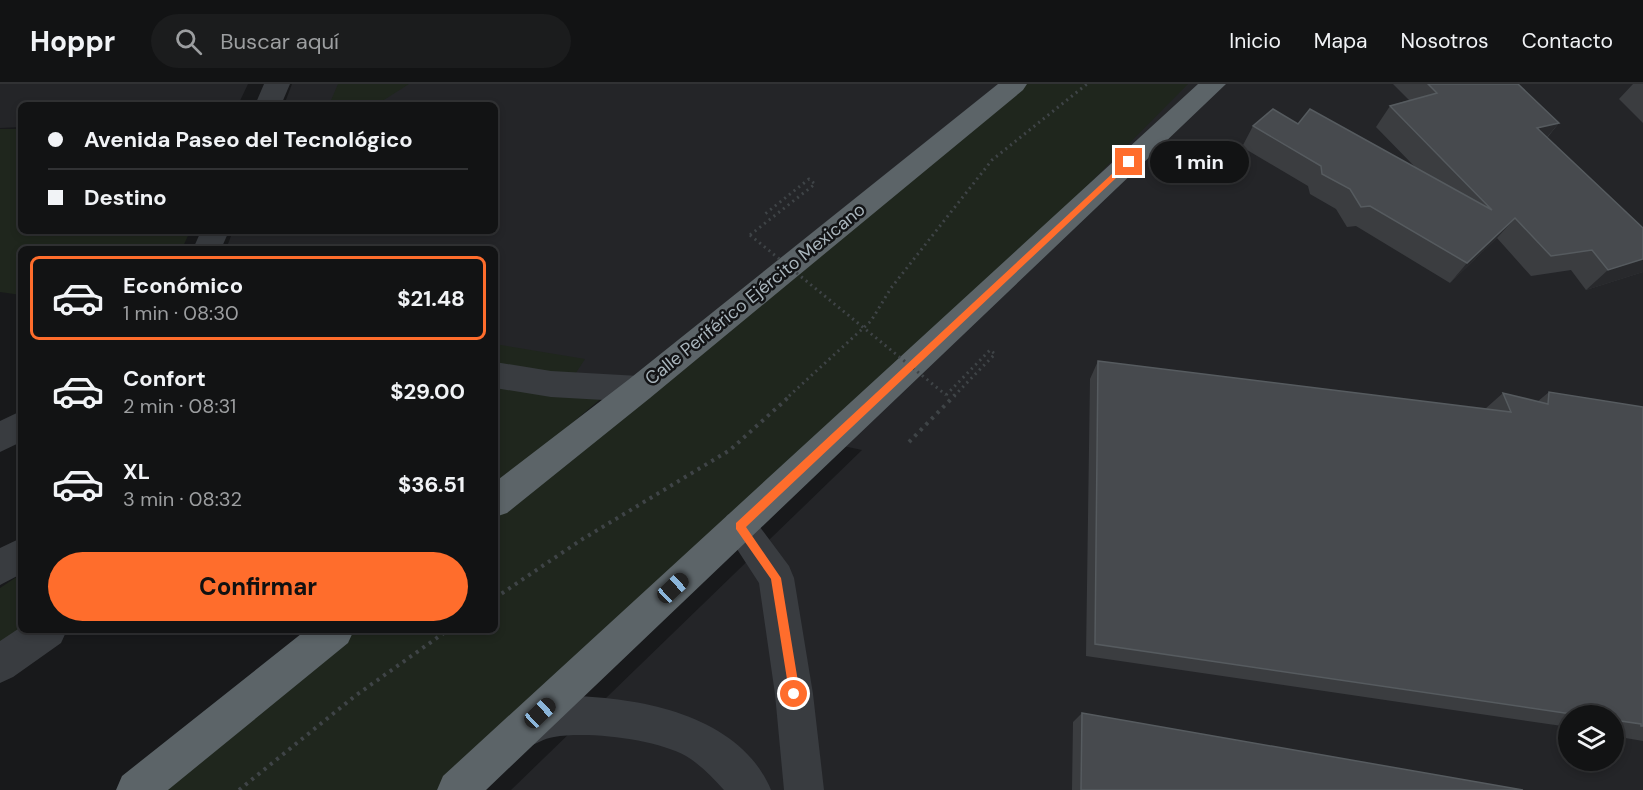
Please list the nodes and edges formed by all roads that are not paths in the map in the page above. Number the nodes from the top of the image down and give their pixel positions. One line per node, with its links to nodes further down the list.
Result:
1 (277, 84): 4 (street)
2 (1014, 84): 6 (highway, Calle Periférico Ejército Mexicano)
3 (1213, 84): 10 (highway)
4 (269, 102)
5 (498, 375): 6 (street)
6 (639, 389): 9 (highway, Calle Periférico Ejército Mexicano)
7 (18, 427): 8 (street)
8 (0, 438)
9 (498, 500)
10 (739, 526): 16 (highway); 20 (street)
11 (18, 556): 12 (street)
12 (0, 568)
13 (44, 633): 15 (street)
14 (331, 633): 17 (highway)
15 (0, 664)
16 (524, 729): 18 (highway); 19 (street)
17 (136, 790)
18 (457, 790)
19 (751, 790)
20 (804, 790)

